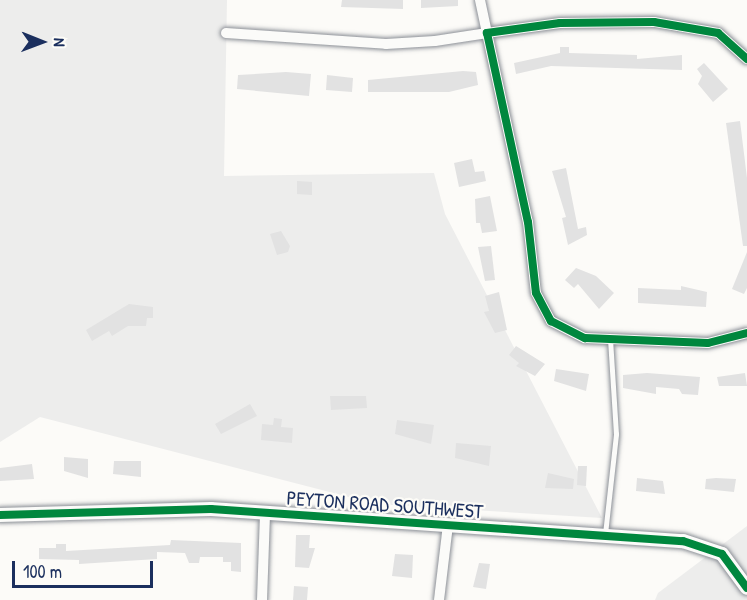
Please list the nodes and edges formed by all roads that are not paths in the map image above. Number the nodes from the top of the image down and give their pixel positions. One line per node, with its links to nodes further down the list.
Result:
1 (480, 0): 3 (street)
2 (226, 33): 3 (street)
3 (487, 33): 4 (street); 6 (street)
4 (747, 58)
5 (747, 333): 6 (street)
6 (610, 339): 10 (lane)
7 (265, 512): 8 (street, PEYTON ROAD SOUTHWEST); 9 (street, PEYTON ROAD SOUTHWEST); 12 (street)
8 (0, 515)
9 (448, 525): 10 (street, PEYTON ROAD SOUTHWEST); 13 (street)
10 (605, 534): 11 (street, PEYTON ROAD SOUTHWEST)
11 (747, 588)
12 (262, 600)
13 (439, 600)

